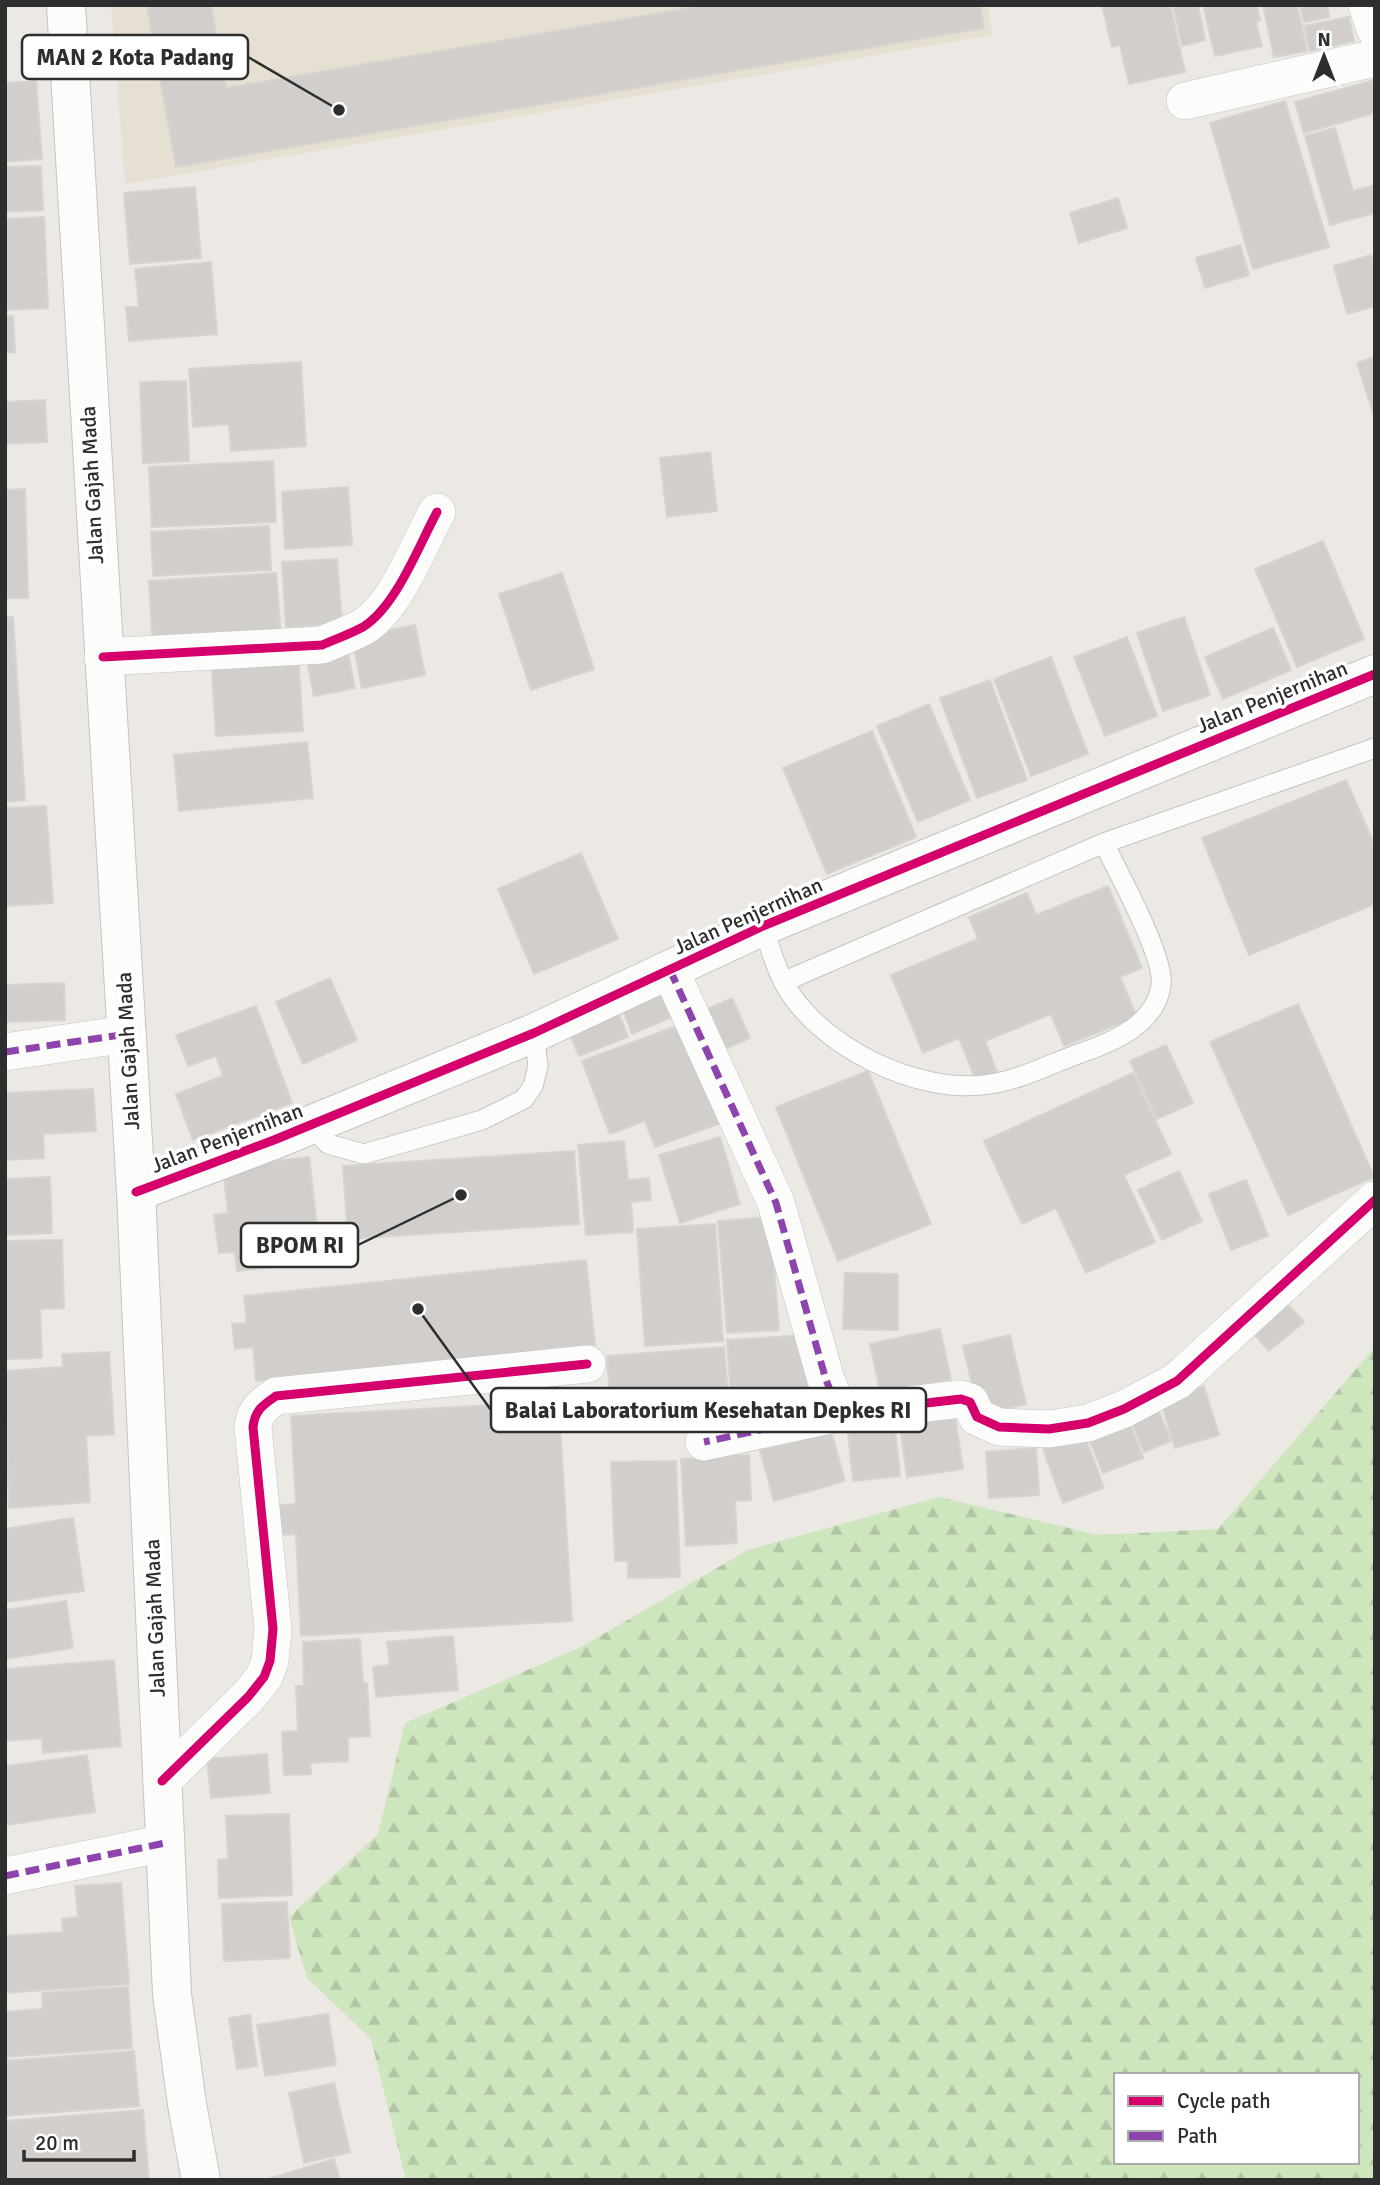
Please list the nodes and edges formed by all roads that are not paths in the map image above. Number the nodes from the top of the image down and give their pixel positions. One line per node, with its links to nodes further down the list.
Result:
1 (66, 5): 7 (main road, Jalan Gajah Mada)
2 (1367, 5): 3 (street)
3 (1375, 29)
4 (1375, 58): 5 (street)
5 (1185, 102)
6 (437, 512): 7 (street)
7 (103, 657): 15 (main road, Jalan Gajah Mada)
8 (1375, 674): 11 (main road, Jalan Penjernihan)
9 (1375, 748): 10 (lane)
10 (1104, 844): 13 (lane); 13 (lane)
11 (763, 926): 12 (main road, Jalan Penjernihan); 13 (lane)
12 (670, 970): 14 (main road, Jalan Penjernihan); 21 (street)
13 (783, 982)
14 (534, 1033): 17 (main road, Jalan Penjernihan); 17 (lane)
15 (127, 1034): 16 (street); 18 (main road, Jalan Gajah Mada)
16 (5, 1052)
17 (310, 1125): 18 (main road, Jalan Penjernihan)
18 (136, 1192): 23 (main road, Jalan Gajah Mada)
19 (1375, 1200): 21 (street)
20 (587, 1364): 23 (street)
21 (840, 1413): 22 (street)
22 (704, 1442)
23 (162, 1781): 24 (main road, Jalan Gajah Mada)
24 (165, 1843): 25 (street); 26 (main road, Jalan Gajah Mada)
25 (5, 1876)
26 (201, 2180)

